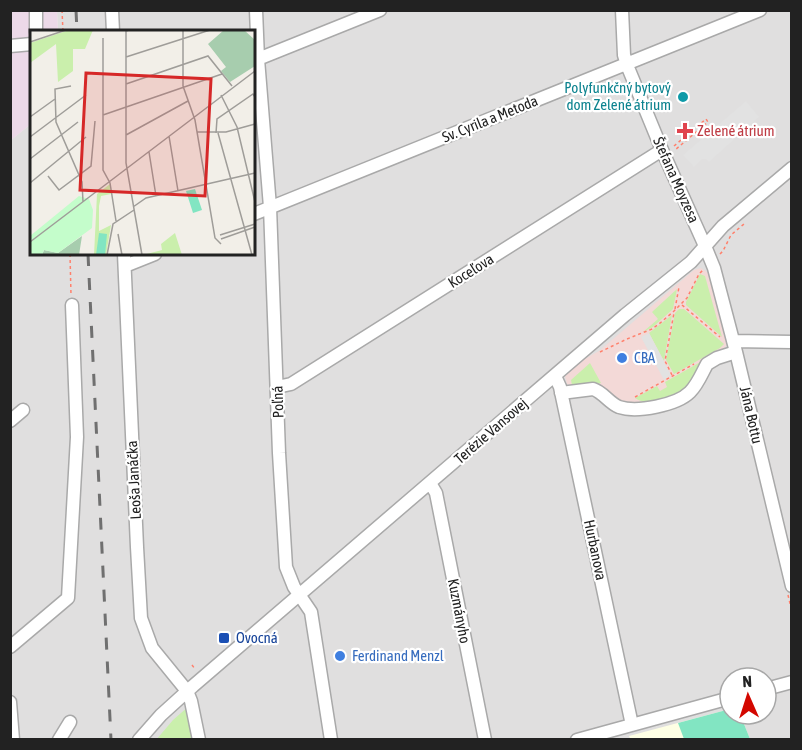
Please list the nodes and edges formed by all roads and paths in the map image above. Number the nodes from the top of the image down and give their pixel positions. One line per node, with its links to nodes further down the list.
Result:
1 (36, 10): 8 (street)
2 (62, 10): 9 (path)
3 (112, 10): 10 (street)
4 (256, 10): 13 (street, Poľná)
5 (380, 10): 13 (street)
6 (622, 10): 14 (street, Štefana Moyzesa)
7 (760, 10): 14 (street, Sv. Cyrila a Metoda)
8 (36, 30)
9 (63, 30)
10 (113, 30)
11 (30, 44): 12 (street)
12 (10, 45)
13 (258, 59): 17 (street, Poľná)
14 (627, 65): 15 (street, Štefana Moyzesa); 17 (street, Sv. Cyrila a Metoda)
15 (668, 151): 15 (path); 20 (street, Štefana Moyzesa); 37 (street, Koceľova)
16 (792, 168): 20 (street, Terézie Vansovej)
17 (270, 207): 18 (street, Sv. Cyrila a Metoda); 37 (street, Poľná)
18 (255, 214)
19 (731, 235): 23 (path)
20 (705, 246): 32 (street, Jána Bottu); 35 (street, Terézie Vansovej)
21 (70, 255): 27 (path)
22 (148, 255): 24 (street)
23 (719, 255)
24 (124, 260): 48 (street, Leoša Janáčka)
25 (704, 269): 28 (path)
26 (680, 284): 29 (path)
27 (72, 304): 45 (street)
28 (682, 304): 29 (path); 30 (path)
29 (675, 311): 33 (path); 36 (path)
30 (721, 338)
31 (792, 342): 32 (street)
32 (735, 347): 38 (street); 43 (street, Jána Bottu)
33 (603, 350)
34 (702, 360): 36 (path)
35 (555, 376): 38 (street, Hurbanova); 42 (street, Terézie Vansovej)
36 (673, 376): 39 (path)
37 (277, 387): 44 (street, Poľná)
38 (561, 393): 52 (street, Hurbanova)
39 (632, 398)
40 (23, 410): 41 (street)
41 (10, 421)
42 (430, 483): 44 (street, Terézie Vansovej); 58 (street, Kuzmányho)
43 (792, 586)
44 (299, 594): 48 (street, Terézie Vansovej); 57 (street)
45 (10, 647)
46 (192, 665): 47 (path)
47 (198, 672)
48 (187, 691): 55 (street, Terézie Vansovej); 56 (street)
49 (10, 702): 53 (street)
50 (718, 702): 52 (street)
51 (64, 722): 54 (street)
52 (632, 725): 59 (street)
53 (13, 740)
54 (58, 740)
55 (139, 740)
56 (199, 740)
57 (331, 740)
58 (485, 740)
59 (577, 740)

